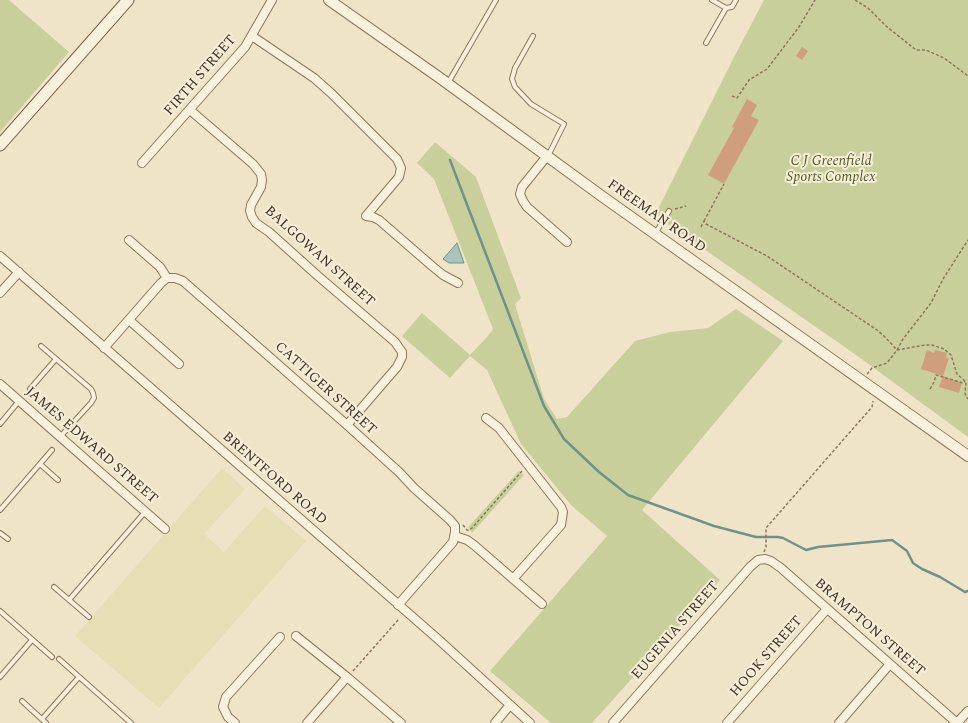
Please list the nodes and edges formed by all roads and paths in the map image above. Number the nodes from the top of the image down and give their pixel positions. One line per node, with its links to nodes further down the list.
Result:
1 (128, 0): 17 (main road)
2 (272, 0): 10 (street, FIRTH STREET)
3 (329, 0): 14 (street, FREEMAN ROAD)
4 (496, 0): 14 (lane)
5 (712, 0): 9 (lane)
6 (736, 0): 9 (lane)
7 (815, 0): 15 (path)
8 (855, 0): 13 (path)
9 (726, 8): 12 (lane)
10 (252, 36): 16 (street, FIRTH STREET); 32 (street)
11 (533, 36): 18 (lane)
12 (706, 43)
13 (968, 76)
14 (448, 83): 18 (street, FREEMAN ROAD)
15 (732, 96)
16 (190, 110): 19 (street, FIRTH STREET); 50 (street, BALGOWAN STREET)
17 (0, 145)
18 (547, 156): 25 (street, FREEMAN ROAD); 28 (street)
19 (142, 163)
20 (724, 184): 23 (path)
21 (686, 206): 22 (path)
22 (669, 211): 25 (lane)
23 (704, 221): 24 (path); 37 (path)
24 (701, 227)
25 (655, 234): 53 (street, FREEMAN ROAD)
26 (129, 240): 31 (street)
27 (968, 240): 37 (path)
28 (567, 242)
29 (0, 256): 30 (street, BRENTFORD ROAD)
30 (18, 272): 33 (street); 36 (street, BRENTFORD ROAD)
31 (167, 278): 34 (street); 50 (street, CATTIGER STREET)
32 (458, 283)
33 (0, 293)
34 (129, 320): 36 (street); 39 (street)
35 (41, 346): 38 (lane)
36 (104, 348): 70 (street, BRENTFORD ROAD)
37 (897, 350): 40 (path); 41 (path)
38 (56, 359): 43 (lane); 51 (lane)
39 (179, 364)
40 (864, 377)
41 (966, 382): 44 (path); 45 (path)
42 (0, 384): 47 (street, JAMES EDWARD STREET)
43 (30, 389)
44 (930, 389)
45 (968, 399)
46 (873, 400): 64 (path)
47 (20, 401): 49 (lane); 51 (street, JAMES EDWARD STREET)
48 (486, 418): 55 (street)
49 (0, 424)
50 (347, 425): 59 (street, CATTIGER STREET)
51 (60, 437): 58 (street, JAMES EDWARD STREET)
52 (52, 450): 54 (lane)
53 (968, 456)
54 (40, 464): 56 (lane); 57 (lane)
55 (527, 465): 59 (path); 66 (street)
56 (58, 480)
57 (0, 510)
58 (145, 511): 60 (street, JAMES EDWARD STREET); 68 (lane)
59 (455, 526): 62 (street)
60 (164, 528)
61 (0, 532): 63 (lane)
62 (455, 536): 66 (street); 70 (street)
63 (8, 539)
64 (766, 542)
65 (761, 559): 71 (street, BRAMPTON STREET); 95 (street, EUGENIA STREET)
66 (513, 578): 69 (street)
67 (54, 587): 68 (lane)
68 (69, 600): 73 (lane)
69 (542, 604)
70 (398, 605): 85 (street, BRENTFORD ROAD)
71 (827, 609): 80 (street, BRAMPTON STREET); 96 (street, HOOK STREET)
72 (0, 611): 77 (lane)
73 (89, 616)
74 (399, 619): 83 (path)
75 (296, 636): 83 (street)
76 (280, 637): 90 (street)
77 (32, 640): 78 (lane); 81 (lane)
78 (52, 657)
79 (59, 659): 82 (lane)
80 (890, 664): 97 (street); 98 (street, BRAMPTON STREET)
81 (0, 677)
82 (79, 677): 87 (lane); 89 (lane)
83 (347, 677): 91 (street); 92 (street)
84 (22, 701): 87 (lane)
85 (510, 705): 93 (street); 94 (street, BRENTFORD ROAD)
86 (968, 710): 98 (street)
87 (42, 719): 88 (lane)
88 (46, 723)
89 (131, 723)
90 (235, 723)
91 (307, 723)
92 (401, 723)
93 (495, 723)
94 (530, 723)
95 (613, 723)
96 (727, 723)
97 (839, 723)
98 (957, 723)

